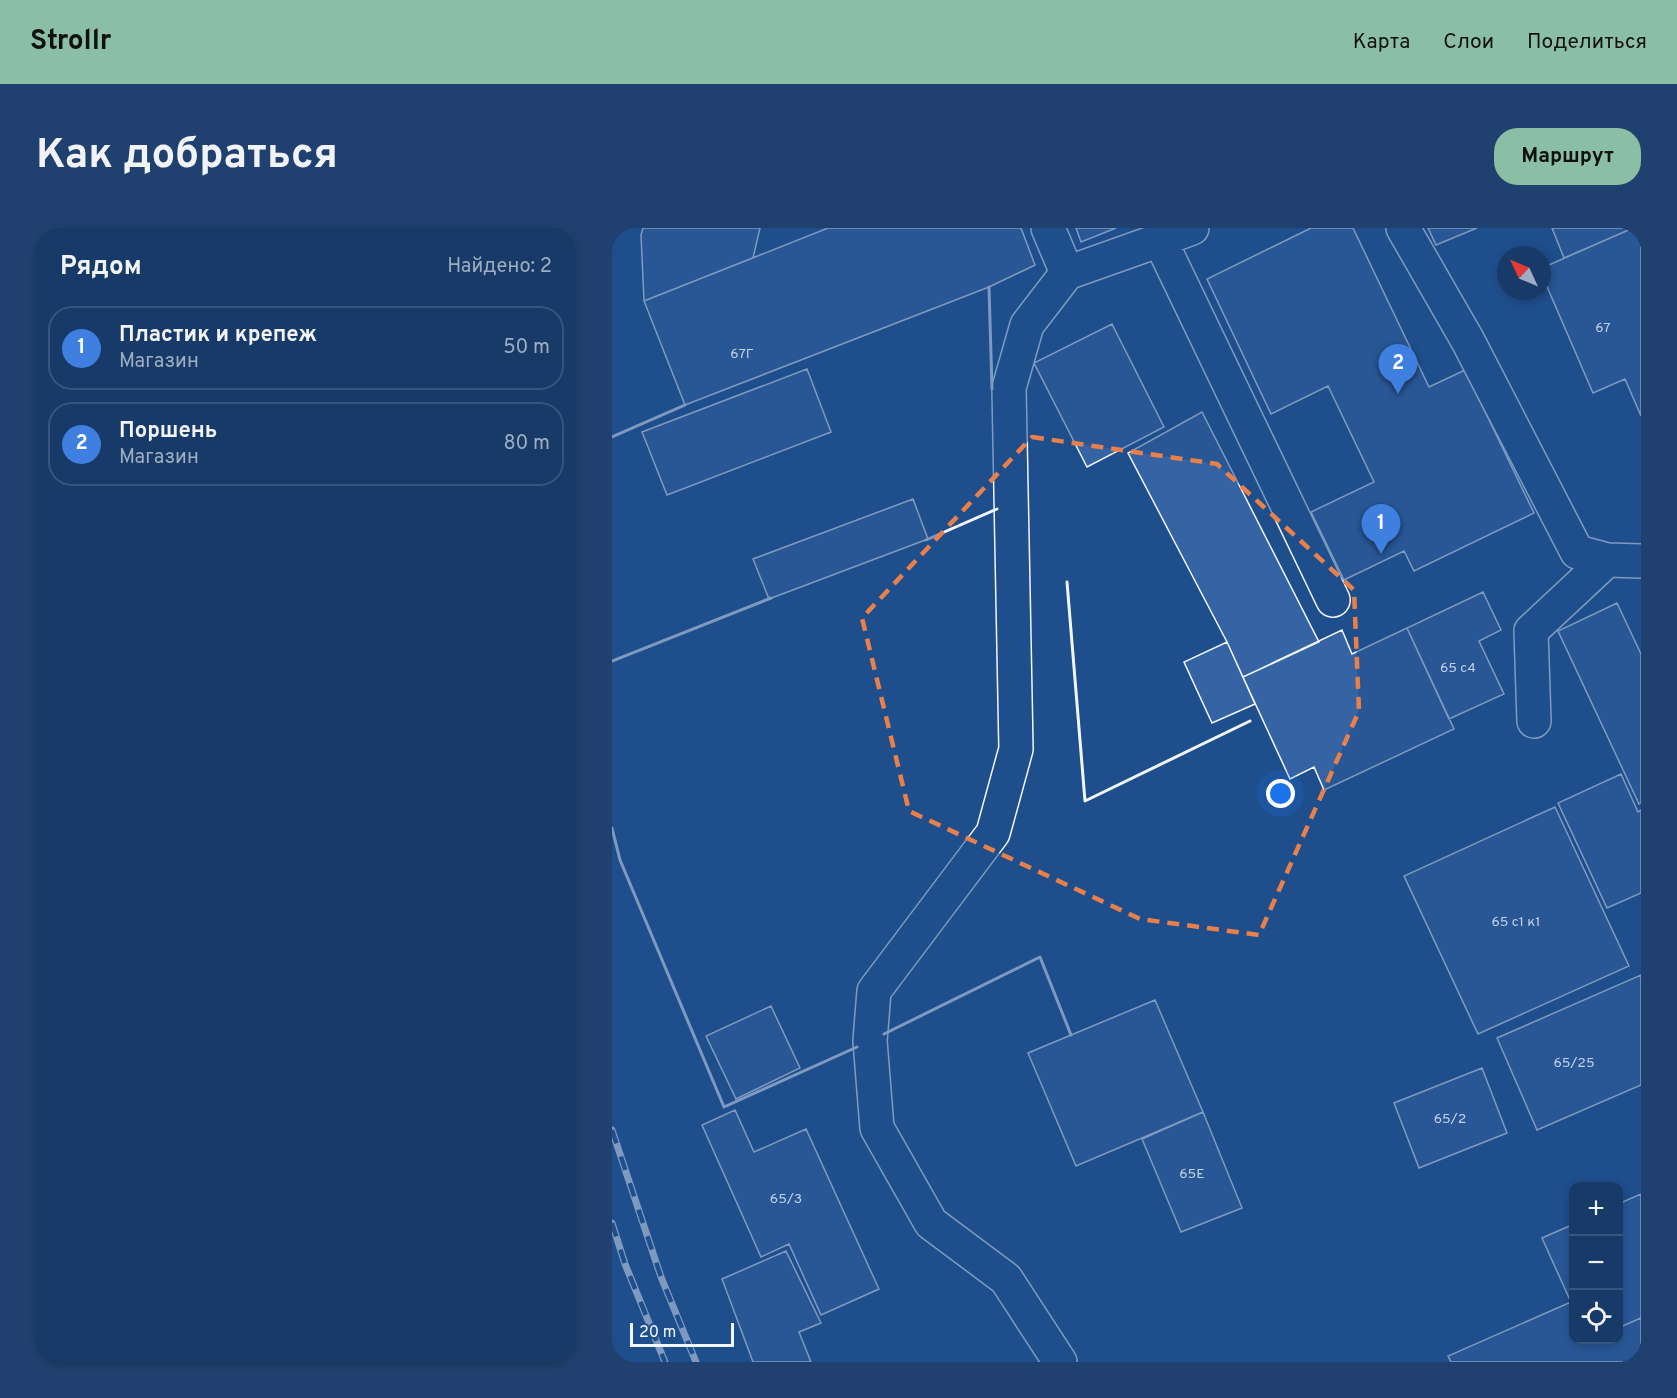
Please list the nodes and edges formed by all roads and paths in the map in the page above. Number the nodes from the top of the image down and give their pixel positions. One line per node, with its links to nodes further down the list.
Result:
1 (1048, 228): 5 (street)
2 (1192, 228): 4 (street)
3 (1402, 228): 6 (street)
4 (1160, 240): 5 (street); 8 (street)
5 (1067, 273): 10 (street)
6 (1607, 560): 7 (street); 9 (street)
7 (1641, 561)
8 (1333, 600)
9 (1534, 721)
10 (1060, 1362)

